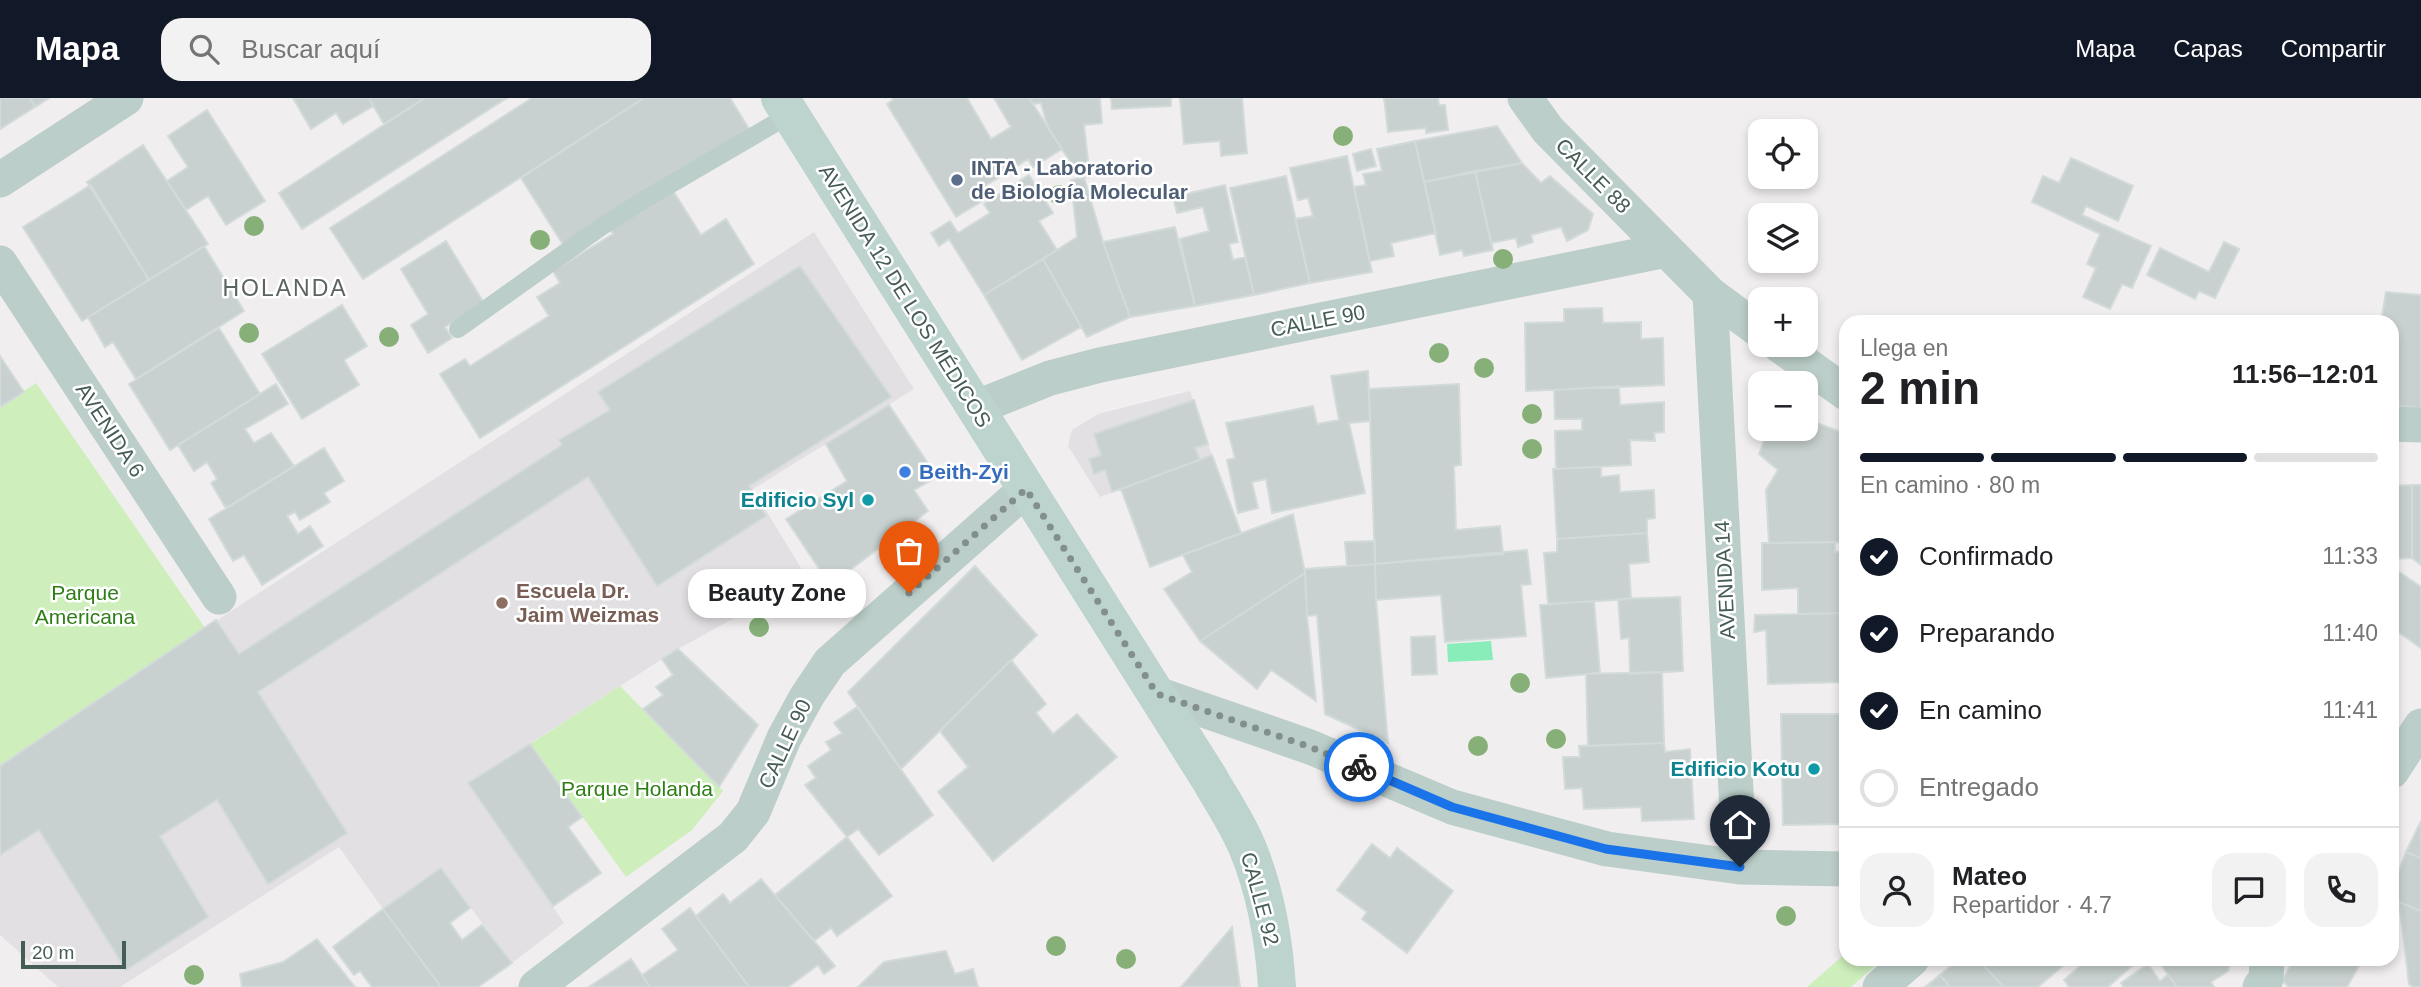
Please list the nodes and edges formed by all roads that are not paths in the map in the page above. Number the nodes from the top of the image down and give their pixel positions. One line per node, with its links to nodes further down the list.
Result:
1 (126, 98): 4 (street)
2 (1525, 98): 5 (street, CALLE 88)
3 (785, 106): 9 (lane); 12 (main road, AVENIDA 12 DE LOS MÉDICOS)
4 (0, 180)
5 (1666, 250): 7 (street, CALLE 88); 12 (street, CALLE 90)
6 (0, 263): 16 (street, AVENIDA 6)
7 (1710, 294): 8 (street, CALLE 88); 21 (street, AVENIDA 14)
8 (1748, 322)
9 (457, 330)
10 (1796, 357): 11 (street)
11 (1839, 388)
12 (975, 408): 15 (main road, AVENIDA 12 DE LOS MÉDICOS)
13 (2399, 424): 14 (street)
14 (2421, 425)
15 (1026, 489): 17 (main road, AVENIDA 12 DE LOS MÉDICOS); 25 (street, CALLE 90)
16 (219, 597)
17 (1157, 694): 20 (main road, AVENIDA 12 DE LOS MÉDICOS); 21 (street)
18 (2421, 726): 19 (street)
19 (2399, 760)
20 (1209, 778): 26 (main road, CALLE 92)
21 (1740, 867): 22 (street)
22 (1839, 869)
23 (1904, 966): 27 (street)
24 (2267, 966): 28 (street)
25 (536, 987)
26 (1276, 987)
27 (1880, 987)
28 (2260, 987)

